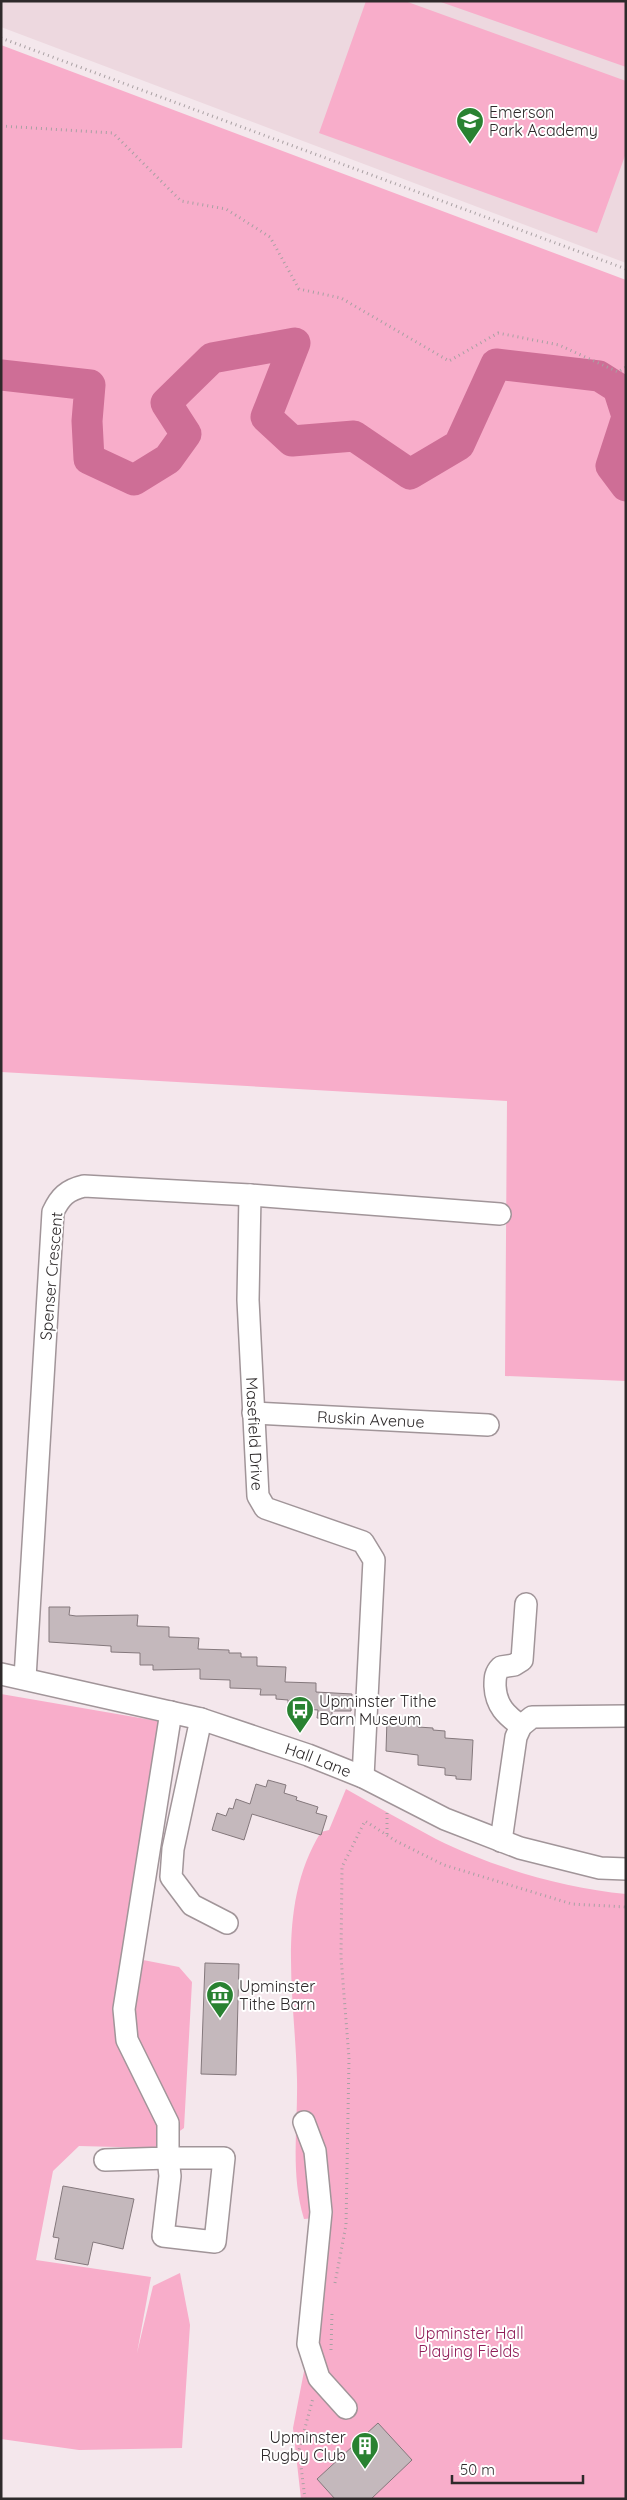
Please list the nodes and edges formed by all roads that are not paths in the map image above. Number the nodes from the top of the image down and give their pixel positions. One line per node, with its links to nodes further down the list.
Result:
1 (250, 1195): 2 (street, Spenser Crescent); 3 (street, Masefield Drive); 7 (street, Spenser Crescent)
2 (500, 1214)
3 (253, 1413): 4 (street, Ruskin Avenue); 12 (street, Masefield Drive)
4 (488, 1425)
5 (526, 1604): 11 (street)
6 (1, 1674): 7 (street, Hall Lane)
7 (25, 1678): 8 (street, Hall Lane)
8 (171, 1712): 10 (street, Hall Lane); 17 (street)
9 (626, 1716): 11 (street)
10 (201, 1719): 12 (street, Hall Lane); 15 (street)
11 (521, 1726): 13 (street)
12 (363, 1777): 13 (street, Hall Lane)
13 (501, 1841): 14 (street, Hall Lane)
14 (626, 1869)
15 (227, 1923)
16 (304, 2122): 19 (street)
17 (168, 2158): 17 (street); 18 (street)
18 (105, 2160)
19 (346, 2408)

